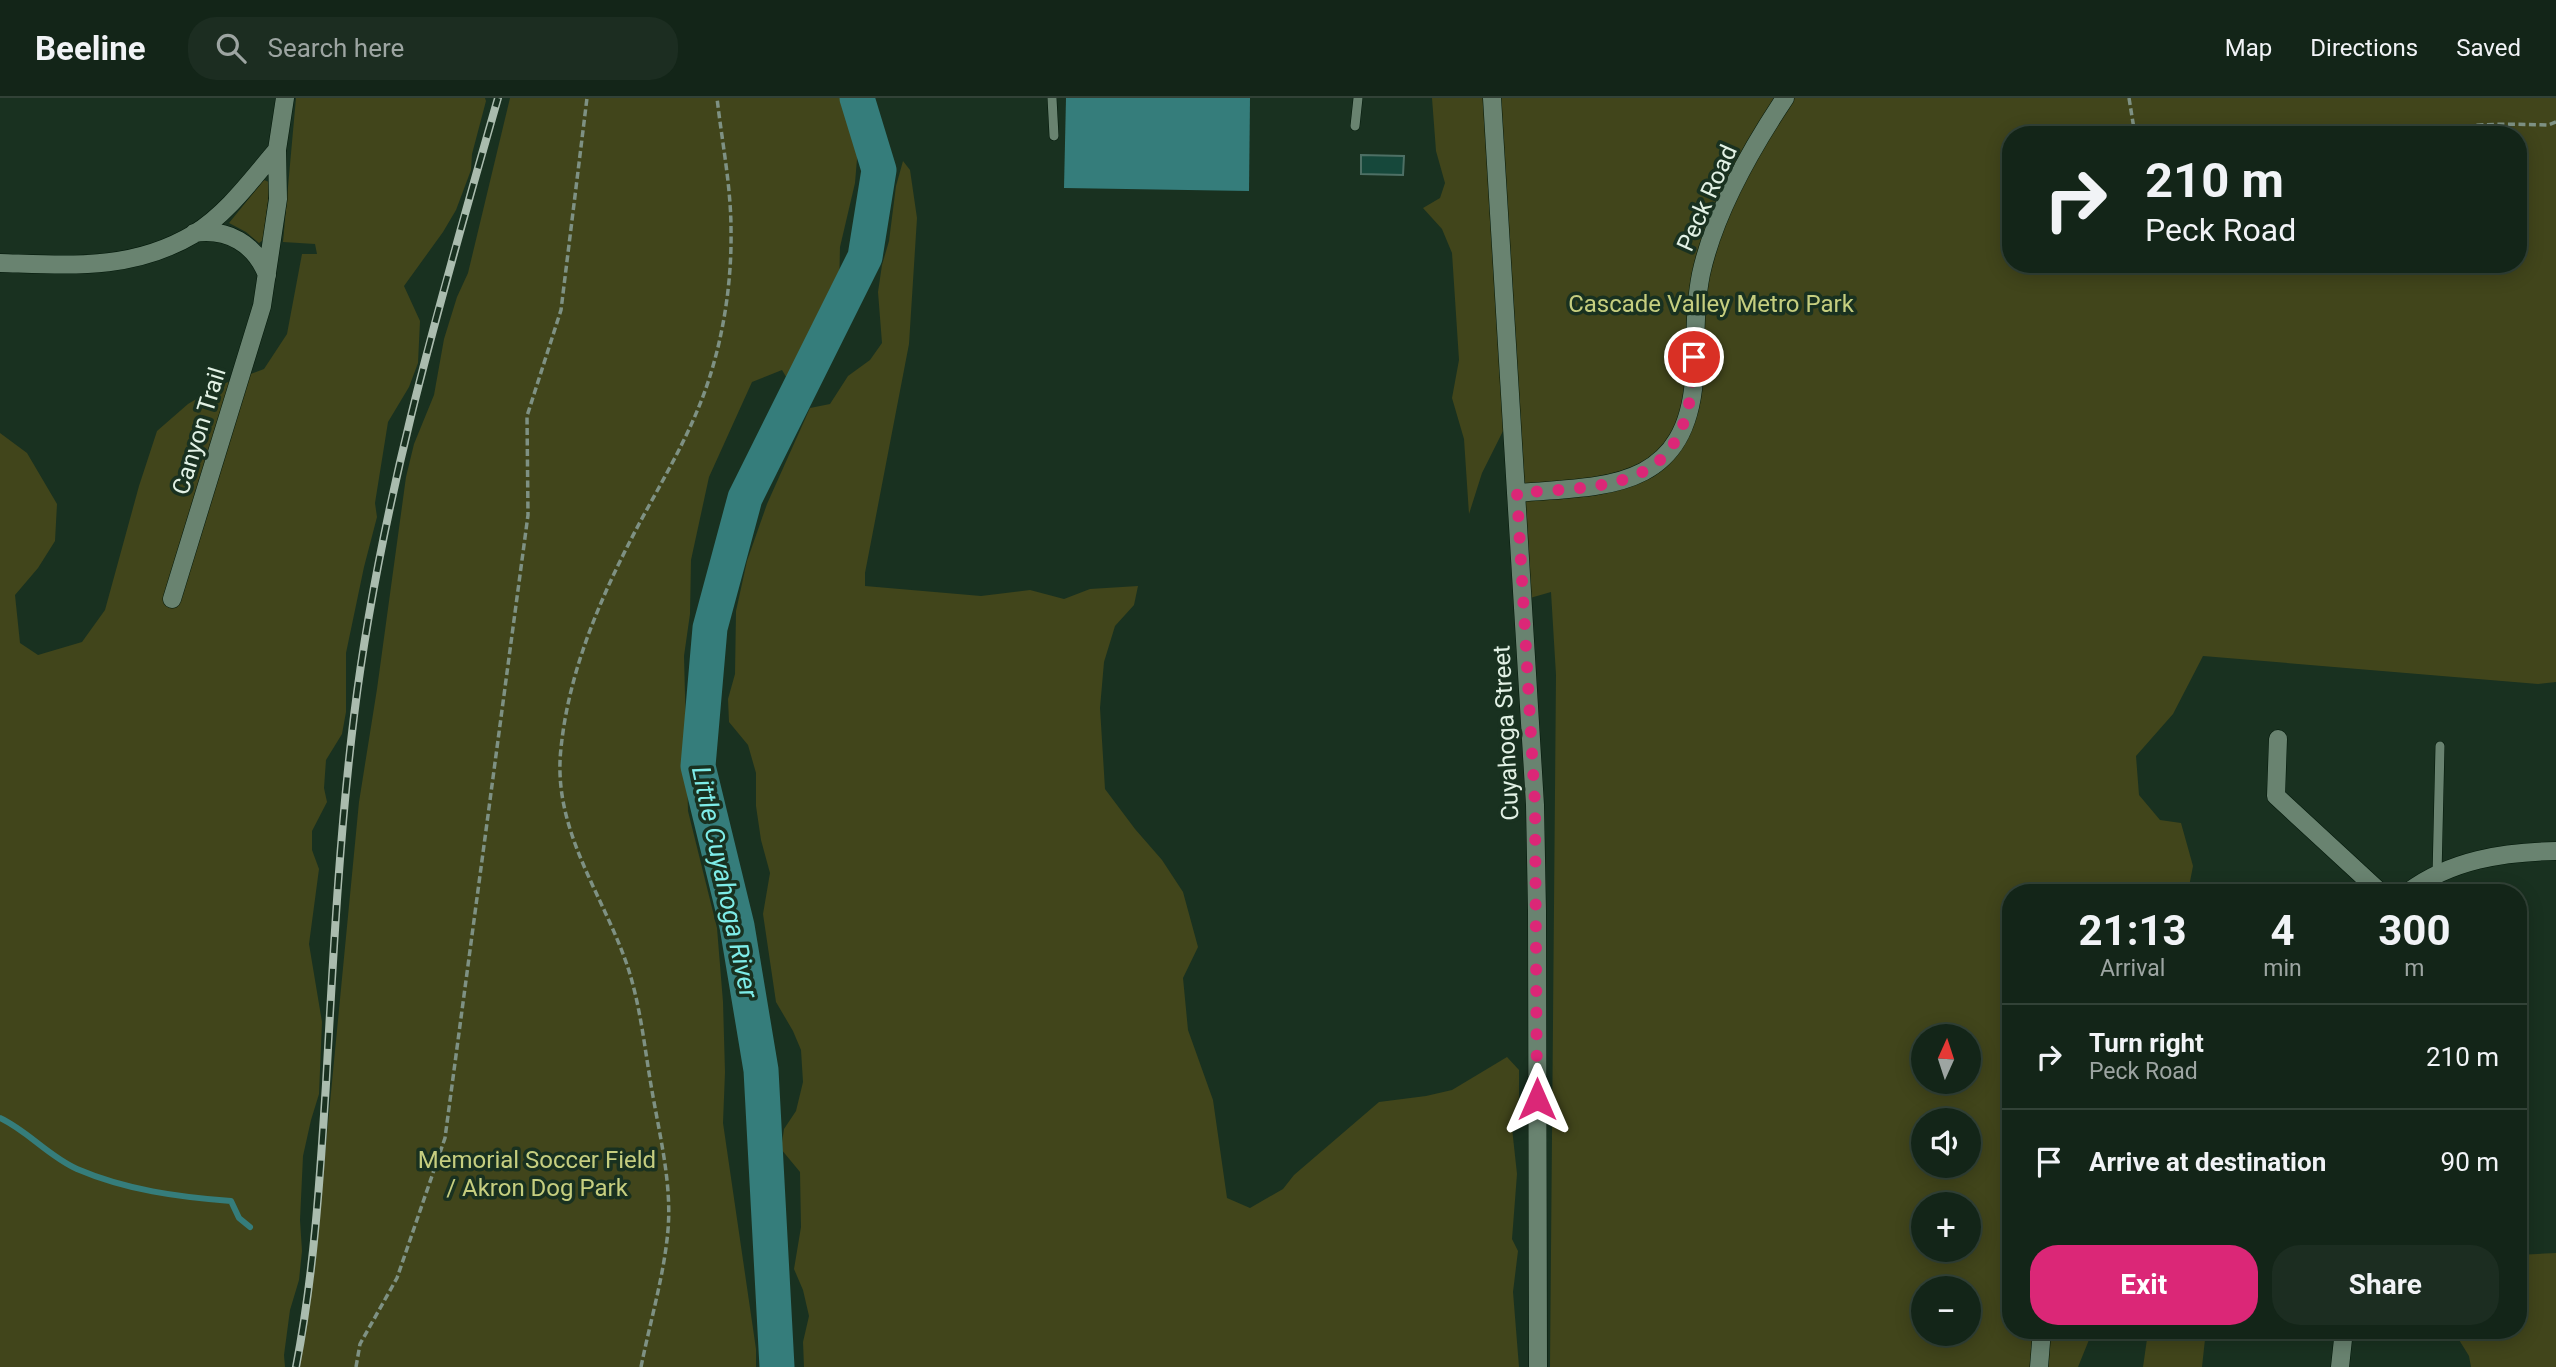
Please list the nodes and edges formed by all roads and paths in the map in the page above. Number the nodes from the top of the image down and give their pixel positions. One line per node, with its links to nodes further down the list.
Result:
1 (285, 98): 14 (street, Canyon Trail)
2 (587, 98): 28 (path)
3 (717, 98): 29 (path)
4 (1052, 98): 13 (lane)
5 (1358, 98): 10 (lane)
6 (1492, 98): 18 (street, Cuyahoga Street)
7 (1785, 98): 18 (street, Peck Road)
8 (2129, 98): 11 (path)
9 (2556, 122): 12 (path)
10 (1355, 126)
11 (2134, 126)
12 (2460, 126)
13 (1054, 136)
14 (276, 150): 15 (street); 17 (street, Canyon Trail)
15 (194, 233): 16 (street); 17 (street)
16 (0, 263)
17 (267, 275): 19 (street, Canyon Trail)
18 (1517, 493): 30 (street, Cuyahoga Street)
19 (172, 599)
20 (2278, 739): 24 (street)
21 (2440, 746): 23 (lane)
22 (2556, 851): 23 (street)
23 (2437, 875): 25 (street)
24 (2371, 884)
25 (2423, 884)
26 (2041, 1339): 31 (street)
27 (2343, 1339): 32 (street)
28 (356, 1367)
29 (641, 1367)
30 (1538, 1367)
31 (2039, 1367)
32 (2340, 1367)

